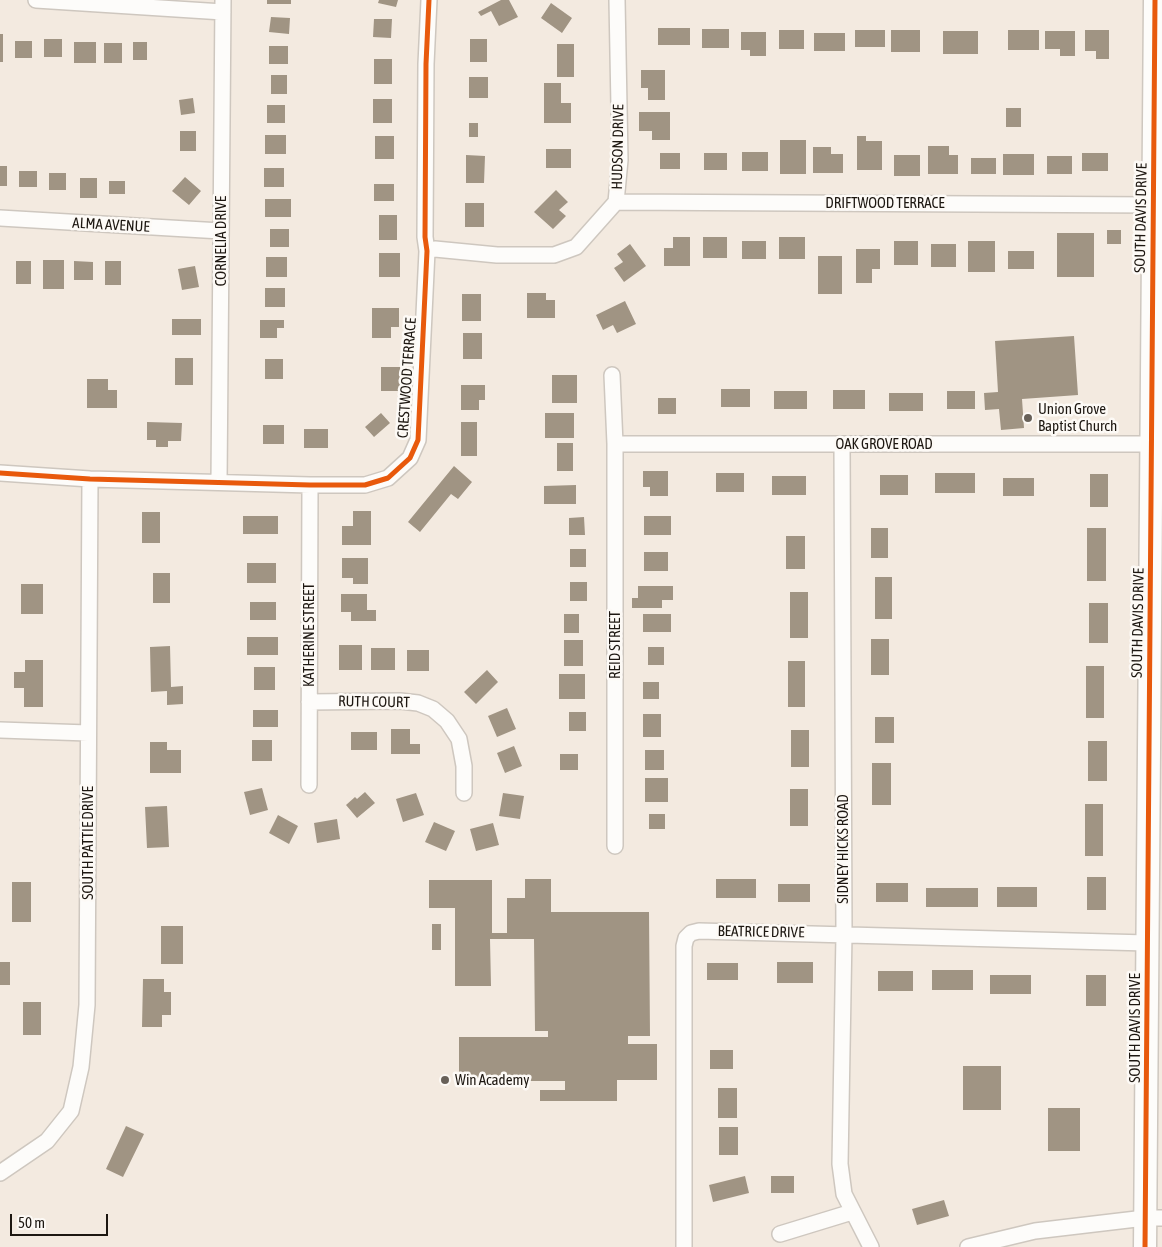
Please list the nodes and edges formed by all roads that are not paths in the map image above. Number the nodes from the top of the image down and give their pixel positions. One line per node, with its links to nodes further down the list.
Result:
1 (36, 0): 5 (street)
2 (429, 0): 11 (street, CRESTWOOD TERRACE)
3 (617, 0): 7 (street, HUDSON DRIVE)
4 (1155, 0): 6 (street, SOUTH DAVIS DRIVE)
5 (223, 6): 10 (street, CORNELIA DRIVE)
6 (1159, 25): 8 (street, SOUTH DAVIS DRIVE)
7 (616, 202): 8 (street, DRIFTWOOD TERRACE); 11 (street, HUDSON DRIVE)
8 (1154, 205): 15 (street, SOUTH DAVIS DRIVE)
9 (0, 218): 10 (street, ALMA AVENUE)
10 (221, 231): 18 (street, CORNELIA DRIVE)
11 (427, 251): 19 (street, CRESTWOOD TERRACE)
12 (612, 375): 13 (street, REID STREET)
13 (615, 444): 14 (street, OAK GROVE ROAD); 25 (street, REID STREET)
14 (842, 444): 15 (street, OAK GROVE ROAD); 26 (street, SIDNEY HICKS ROAD)
15 (1152, 444): 27 (street, SOUTH DAVIS DRIVE)
16 (0, 473): 17 (street, CRESTWOOD TERRACE)
17 (90, 479): 18 (street, CRESTWOOD TERRACE); 22 (street, SOUTH PATTIE DRIVE)
18 (219, 482): 19 (street, CRESTWOOD TERRACE)
19 (310, 485): 20 (street, KATHERINE STREET)
20 (309, 702): 23 (street, KATHERINE STREET); 24 (street, RUTH COURT)
21 (0, 730): 22 (street)
22 (88, 734): 29 (street, SOUTH PATTIE DRIVE)
23 (309, 785)
24 (464, 793)
25 (615, 846)
26 (844, 934): 27 (street, BEATRICE DRIVE); 30 (street, SIDNEY HICKS ROAD); 33 (street, BEATRICE DRIVE)
27 (1147, 943): 28 (street, SOUTH DAVIS DRIVE)
28 (1155, 1077): 31 (street, SOUTH DAVIS DRIVE)
29 (0, 1173)
30 (852, 1212): 32 (street); 34 (street, SIDNEY HICKS ROAD)
31 (1153, 1218): 35 (street); 36 (street, SOUTH DAVIS DRIVE)
32 (780, 1234)
33 (684, 1247)
34 (871, 1247)
35 (968, 1247)
36 (1144, 1247)

